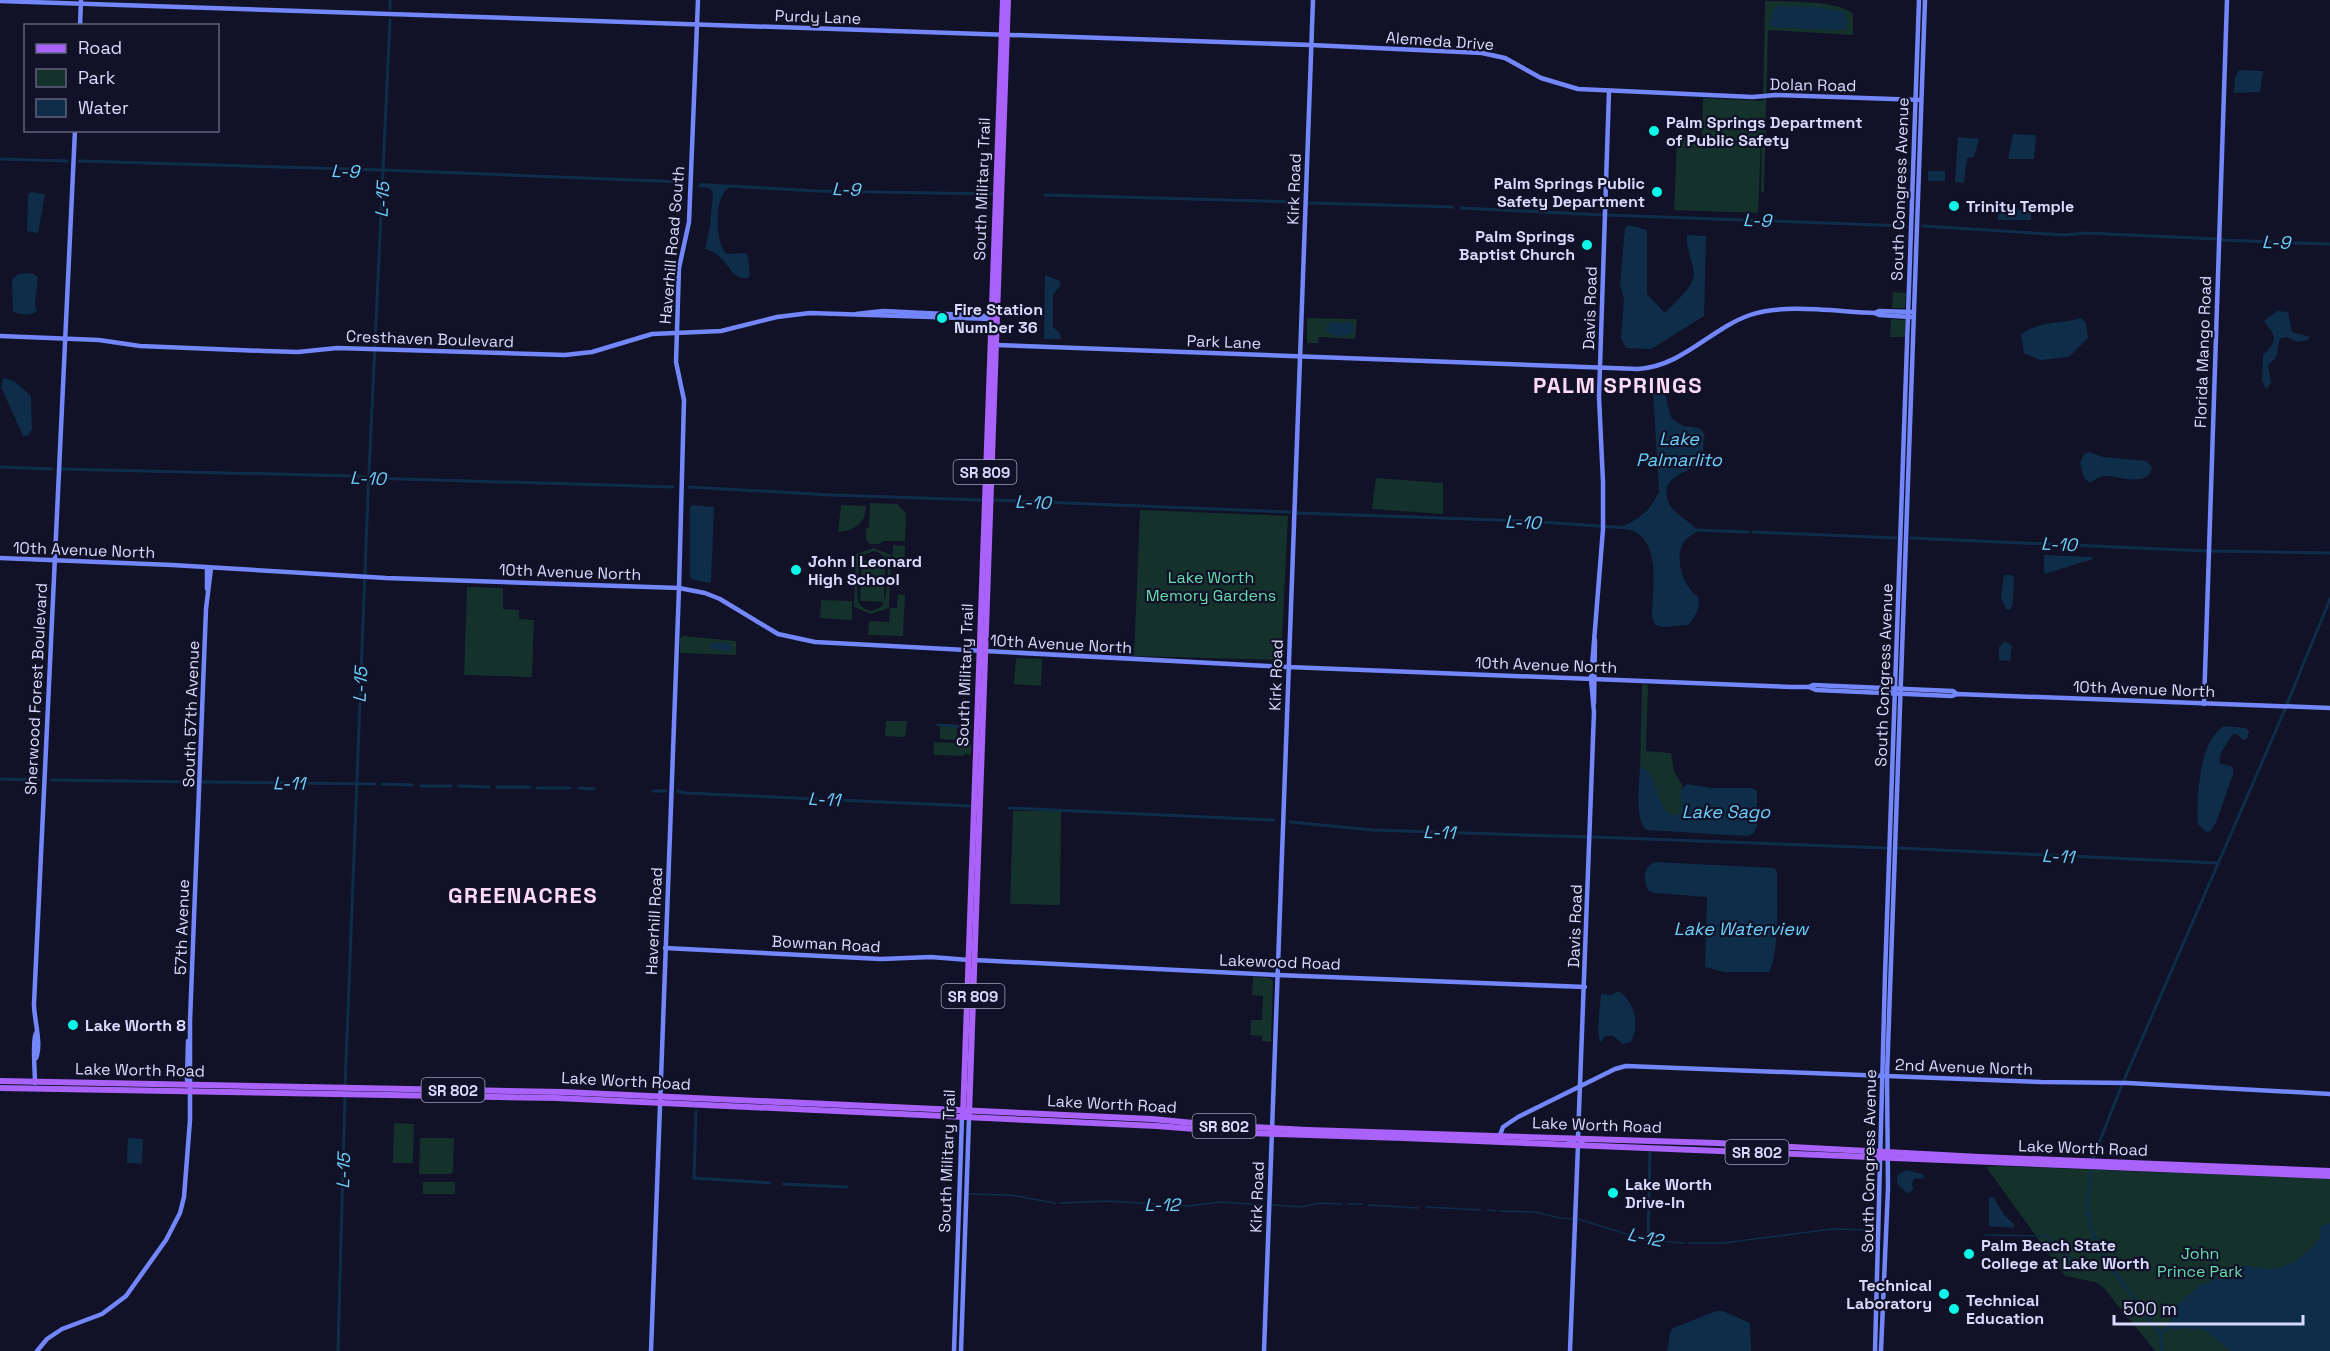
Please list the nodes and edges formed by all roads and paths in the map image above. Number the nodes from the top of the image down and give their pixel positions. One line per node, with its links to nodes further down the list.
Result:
1 (698, 0): 11 (street, Haverhill Road South)
2 (1003, 0): 12 (main road, South Military Trail / SR 809)
3 (1008, 0): 12 (main road, South Military Trail / SR 809)
4 (1313, 0): 13 (street, Kirk Road)
5 (1919, 0): 16 (street, South Congress Avenue)
6 (1925, 0): 16 (street, South Congress Avenue)
7 (2227, 0): 56 (street, Florida Mango Road)
8 (0, 1): 9 (street, Purdy Lane)
9 (81, 2): 10 (street); 11 (street, Purdy Lane)
10 (80, 24)
11 (697, 25): 12 (street, Purdy Lane); 33 (street, Haverhill Road South)
12 (1004, 35): 13 (street, Purdy Lane); 17 (main road, South Military Trail / SR 809); 17 (main road, South Military Trail / SR 809)
13 (1311, 45): 14 (street, Alemeda Drive); 37 (street, Kirk Road)
14 (1610, 91): 15 (street, Alemeda Drive); 38 (street, Davis Road)
15 (1705, 95): 16 (street, Dolan Road)
16 (1918, 100): 21 (street, South Congress Avenue); 24 (street, South Congress Avenue)
17 (1002, 109): 19 (main road, South Military Trail / SR 809); 20 (main road, South Military Trail / SR 809)
18 (75, 132): 35 (street, Sherwood Forest Boulevard)
19 (997, 158): 20 (main road); 22 (main road, South Military Trail / SR 809)
20 (1002, 166): 23 (main road, South Military Trail / SR 809)
21 (1913, 169): 24 (street); 25 (street, South Congress Avenue)
22 (996, 172): 23 (main road); 27 (main road, South Military Trail / SR 809)
23 (1002, 181): 28 (main road, South Military Trail / SR 809)
24 (1919, 182): 26 (street, South Congress Avenue)
25 (1912, 184): 26 (street); 29 (street, South Congress Avenue)
26 (1918, 196): 30 (street, South Congress Avenue)
27 (994, 233): 28 (main road); 32 (main road, South Military Trail / SR 809)
28 (999, 239): 32 (main road, South Military Trail / SR 809)
29 (1911, 242): 30 (street); 31 (street, South Congress Avenue)
30 (1916, 249): 31 (street, South Congress Avenue)
31 (1911, 314): 38 (street, Park Lane); 39 (street, South Congress Avenue); 41 (street, South Congress Avenue)
32 (994, 319): 33 (street, Cresthaven Boulevard); 36 (main road, South Military Trail / SR 809); 40 (main road, South Military Trail / SR 809)
33 (677, 332): 35 (street, Cresthaven Boulevard); 43 (street, Haverhill Road South)
34 (0, 336): 35 (street, Cresthaven Boulevard)
35 (65, 338): 46 (street, Sherwood Forest Boulevard)
36 (996, 345): 37 (street, Park Lane); 40 (main road, South Military Trail / SR 809)
37 (1299, 357): 38 (street, Park Lane); 53 (street, Kirk Road)
38 (1599, 368): 54 (street, Davis Road)
39 (1906, 384): 41 (street); 47 (street, South Congress Avenue)
40 (991, 393): 42 (main road, South Military Trail / SR 809); 44 (main road, South Military Trail / SR 809)
41 (1911, 401): 47 (street, South Congress Avenue)
42 (985, 483): 44 (main road); 52 (main road, South Military Trail / SR 809)
43 (680, 492): 49 (street, Haverhill Road)
44 (990, 517): 52 (main road, South Military Trail / SR 809)
45 (0, 558): 46 (street, 10th Avenue North)
46 (54, 560): 48 (street, 10th Avenue North); 75 (street, Sherwood Forest Boulevard)
47 (1903, 560): 50 (street, South Congress Avenue); 51 (street, South Congress Avenue)
48 (209, 567): 49 (street, 10th Avenue North); 62 (street, South 57th Avenue)
49 (679, 588): 52 (street, 10th Avenue North); 64 (street, Haverhill Road)
50 (1898, 619): 51 (street); 55 (street, South Congress Avenue)
51 (1904, 626): 55 (street, South Congress Avenue)
52 (982, 652): 53 (street, 10th Avenue North); 63 (main road, South Military Trail / SR 809); 63 (main road, South Military Trail / SR 809)
53 (1288, 667): 54 (street, 10th Avenue North); 66 (street, Kirk Road)
54 (1593, 679): 55 (street, 10th Avenue North); 69 (street, Davis Road)
55 (1898, 691): 56 (street, 10th Avenue North); 58 (street, South Congress Avenue); 59 (street, South Congress Avenue)
56 (2204, 704): 57 (street, 10th Avenue North)
57 (2330, 708)
58 (1894, 738): 59 (street); 60 (street, South Congress Avenue)
59 (1899, 752): 61 (street, South Congress Avenue)
60 (1893, 756): 61 (street); 67 (street, South Congress Avenue)
61 (1898, 770): 68 (street, South Congress Avenue)
62 (199, 834): 78 (street, 57th Avenue)
63 (974, 881): 65 (main road, South Military Trail / SR 809); 65 (main road, South Military Trail / SR 809)
64 (665, 948): 65 (street, Bowman Road); 90 (street, Haverhill Road)
65 (971, 960): 66 (street, Lakewood Road); 71 (main road, South Military Trail / SR 809)
66 (1277, 975): 69 (street, Lakewood Road); 95 (street, Kirk Road)
67 (1885, 975): 68 (street); 70 (street, South Congress Avenue)
68 (1891, 984): 72 (street, South Congress Avenue)
69 (1585, 987): 77 (street, Davis Road)
70 (1885, 992): 72 (street); 73 (street, South Congress Avenue)
71 (970, 998): 91 (main road, South Military Trail / SR 809); 91 (main road, South Military Trail / SR 809)
72 (1890, 999): 73 (street, South Congress Avenue)
73 (1885, 1075): 77 (street, 2nd Avenue North); 87 (street, 2nd Avenue North); 102 (street, South Congress Avenue)
74 (0, 1081): 75 (main road, Lake Worth Road / SR 802)
75 (35, 1085): 76 (main road, Lake Worth Road / SR 802); 76 (main road, Lake Worth Road / SR 802); 79 (main road, Lake Worth Road / SR 802)
76 (112, 1086): 78 (main road, Lake Worth Road / SR 802); 78 (main road, Lake Worth Road / SR 802)
77 (1581, 1086): 97 (street, 2nd Avenue North); 98 (street, Davis Road)
78 (190, 1087): 81 (main road, Lake Worth Road / SR 802); 81 (main road, Lake Worth Road / SR 802); 108 (street, 57th Avenue)
79 (0, 1088)
80 (399, 1088): 83 (main road, Lake Worth Road / SR 802); 84 (main road, Lake Worth Road / SR 802); 85 (main road)
81 (302, 1089): 82 (main road, Lake Worth Road / SR 802); 82 (main road, Lake Worth Road / SR 802)
82 (339, 1089): 83 (main road, Lake Worth Road / SR 802)
83 (350, 1089): 85 (main road, Lake Worth Road / SR 802)
84 (459, 1090): 86 (main road, Lake Worth Road / SR 802); 88 (main road)
85 (368, 1093): 88 (main road, Lake Worth Road / SR 802)
86 (601, 1093): 89 (main road); 90 (main road, Lake Worth Road / SR 802)
87 (2330, 1094)
88 (426, 1095): 89 (main road, Lake Worth Road / SR 802)
89 (588, 1099): 90 (main road, Lake Worth Road / SR 802)
90 (659, 1099): 91 (main road, Lake Worth Road / SR 802); 109 (street, Haverhill Road)
91 (966, 1114): 92 (main road, Lake Worth Road / SR 802); 93 (main road, Lake Worth Road / SR 802); 110 (street, South Military Trail); 111 (street, South Military Trail)
92 (1061, 1115): 93 (main road); 94 (main road, Lake Worth Road / SR 802)
93 (1029, 1120): 94 (main road, Lake Worth Road / SR 802)
94 (1095, 1120): 95 (main road, Lake Worth Road / SR 802); 95 (main road, Lake Worth Road / SR 802)
95 (1271, 1131): 96 (main road, Lake Worth Road / SR 802); 96 (main road, Lake Worth Road / SR 802); 112 (street, Kirk Road)
96 (1425, 1135): 97 (main road, Lake Worth Road / SR 802); 97 (main road, Lake Worth Road / SR 802)
97 (1500, 1138): 98 (main road, Lake Worth Road / SR 802); 98 (main road, Lake Worth Road / SR 802)
98 (1578, 1141): 99 (main road, Lake Worth Road / SR 802); 100 (main road, Lake Worth Road / SR 802); 113 (street, Davis Road)
99 (1755, 1145): 100 (main road); 101 (main road, Lake Worth Road / SR 802)
100 (1734, 1151): 101 (main road, Lake Worth Road / SR 802)
101 (1804, 1151): 102 (main road, Lake Worth Road / SR 802); 102 (main road, Lake Worth Road / SR 802)
102 (1884, 1154): 103 (main road, Lake Worth Road / SR 802); 114 (street, South Congress Avenue); 115 (street, South Congress Avenue)
103 (2098, 1164): 104 (main road, Lake Worth Road / SR 802); 105 (main road, Lake Worth Road / SR 802)
104 (2139, 1164): 105 (main road); 106 (main road, Lake Worth Road / SR 802)
105 (2116, 1168): 107 (main road, Lake Worth Road / SR 802)
106 (2330, 1171)
107 (2330, 1176)
108 (38, 1351)
109 (651, 1351)
110 (954, 1351)
111 (961, 1351)
112 (1264, 1351)
113 (1570, 1351)
114 (1875, 1351)
115 (1881, 1351)

